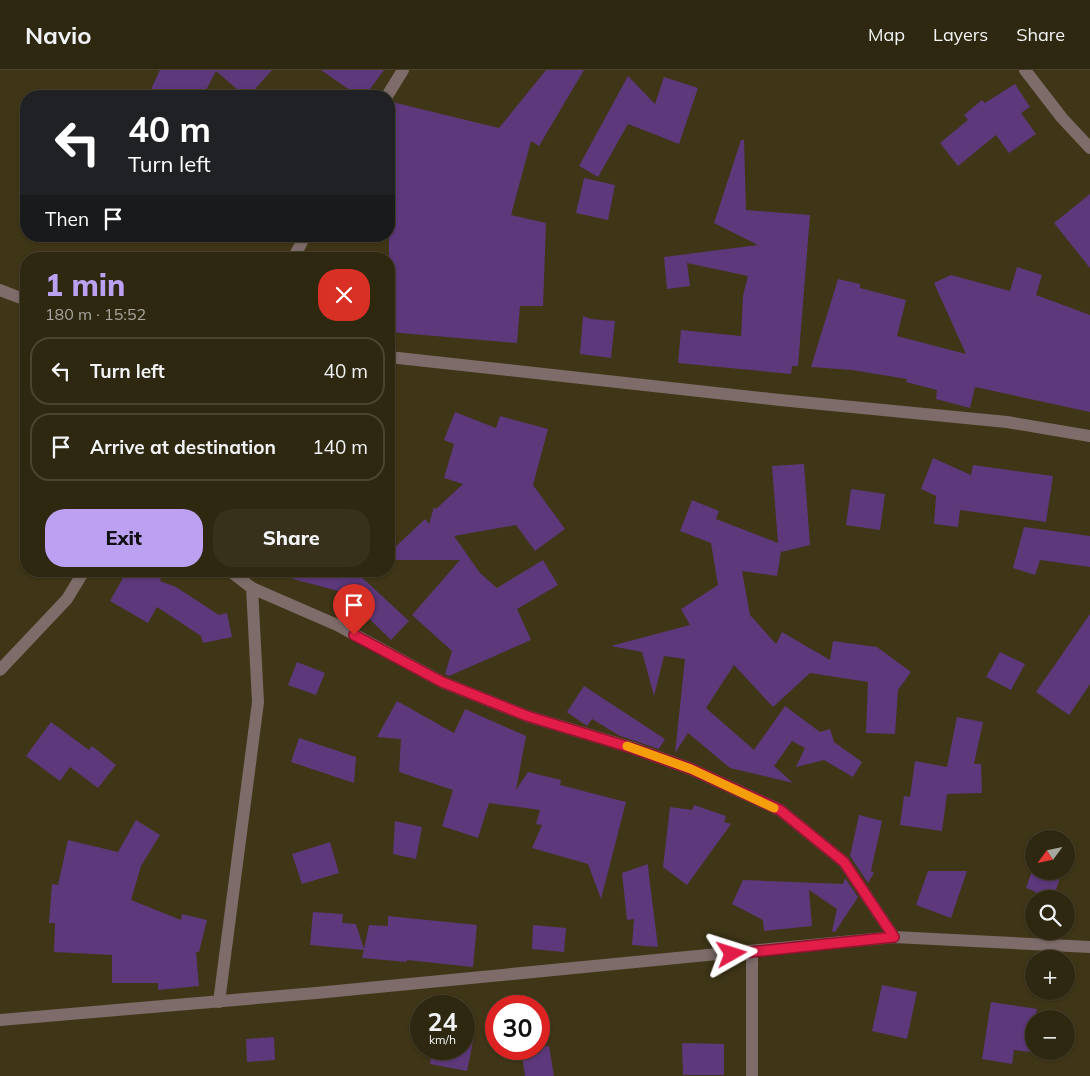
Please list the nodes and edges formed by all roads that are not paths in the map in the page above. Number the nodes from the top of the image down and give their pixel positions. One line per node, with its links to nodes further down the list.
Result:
1 (403, 70): 3 (street)
2 (1026, 70): 4 (street)
3 (391, 90)
4 (1090, 148)
5 (0, 290): 6 (street)
6 (20, 298)
7 (395, 358): 8 (street)
8 (1090, 436)
9 (80, 577): 12 (street)
10 (238, 577): 11 (street)
11 (252, 588): 13 (street); 16 (street)
12 (0, 670)
13 (894, 937): 14 (street); 15 (street)
14 (1090, 947)
15 (752, 952): 16 (street); 18 (street)
16 (219, 1002): 17 (street)
17 (0, 1020)
18 (752, 1076)

